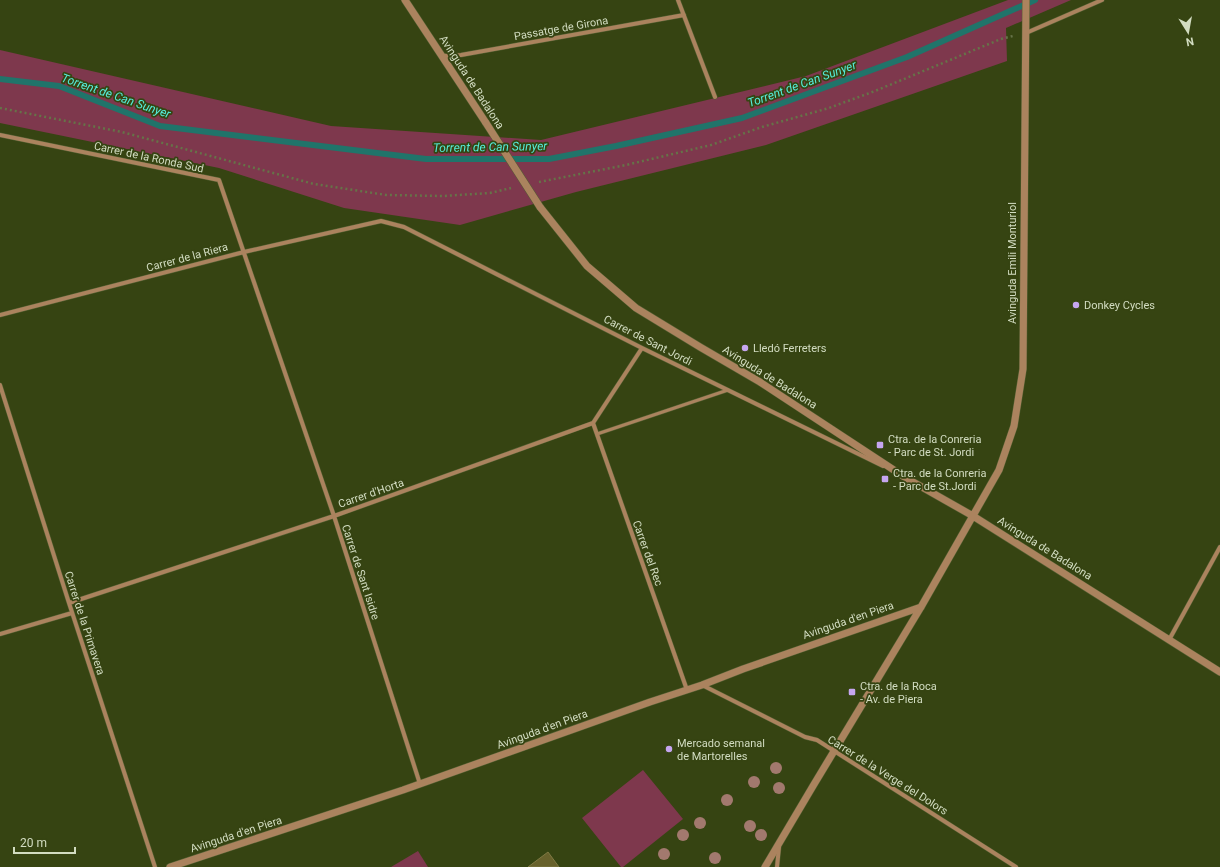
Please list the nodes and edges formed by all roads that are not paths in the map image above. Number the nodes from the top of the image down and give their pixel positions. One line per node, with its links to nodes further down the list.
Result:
1 (405, 0): 7 (street, Avinguda de Badalona)
2 (678, 0): 5 (street)
3 (1026, 0): 6 (street, Avinguda Emili Monturiol)
4 (1102, 0): 6 (street)
5 (684, 15): 7 (street, Passatge de Girona); 8 (street)
6 (1025, 34): 20 (street, Avinguda Emili Monturiol)
7 (442, 56): 18 (street, Avinguda de Badalona, bridge)
8 (715, 96)
9 (0, 135): 11 (street, Carrer de la Ronda Sud)
10 (381, 221): 11 (street, Carrer de la Riera); 13 (street, Carrer de Sant Jordi)
11 (244, 252): 12 (street, Carrer de la Riera); 19 (street, Carrer de Sant Isidre)
12 (0, 316)
13 (642, 348): 15 (street, Carrer de Sant Jordi); 16 (street)
14 (0, 385): 22 (street, Carrer de la Primavera)
15 (728, 390): 17 (lane); 18 (street, Carrer de Sant Jordi)
16 (592, 423): 17 (street, Carrer del Rec); 19 (street, Carrer d'Horta)
17 (596, 434): 29 (street, Carrer del Rec)
18 (906, 478): 20 (street, Avinguda de Badalona)
19 (334, 516): 22 (street, Carrer d'Horta); 31 (street, Carrer de Sant Isidre)
20 (973, 516): 23 (street, Avinguda Emili Monturiol); 26 (street, Avinguda de Badalona)
21 (1220, 547): 26 (street)
22 (69, 603): 24 (street, Carrer de la Primavera)
23 (921, 607): 28 (street, Avinguda d'en Piera); 30 (street, Avinguda Emili Monturiol)
24 (72, 613): 25 (street); 33 (street, Carrer de la Primavera)
25 (0, 634)
26 (1169, 640): 27 (street, Avinguda de Badalona)
27 (1220, 672)
28 (702, 685): 29 (street, Avinguda d'en Piera); 30 (street, Carrer de la Verge del Dolors)
29 (687, 690): 31 (street, Avinguda d'en Piera)
30 (834, 751): 32 (street, Avinguda Emili Monturiol); 37 (street, Carrer de la Verge del Dolors)
31 (420, 784): 34 (street, Avinguda d'en Piera)
32 (779, 844): 35 (street, Avinguda Emili Monturiol); 36 (street)
33 (155, 867)
34 (170, 867)
35 (766, 867)
36 (777, 867)
37 (1016, 867)

